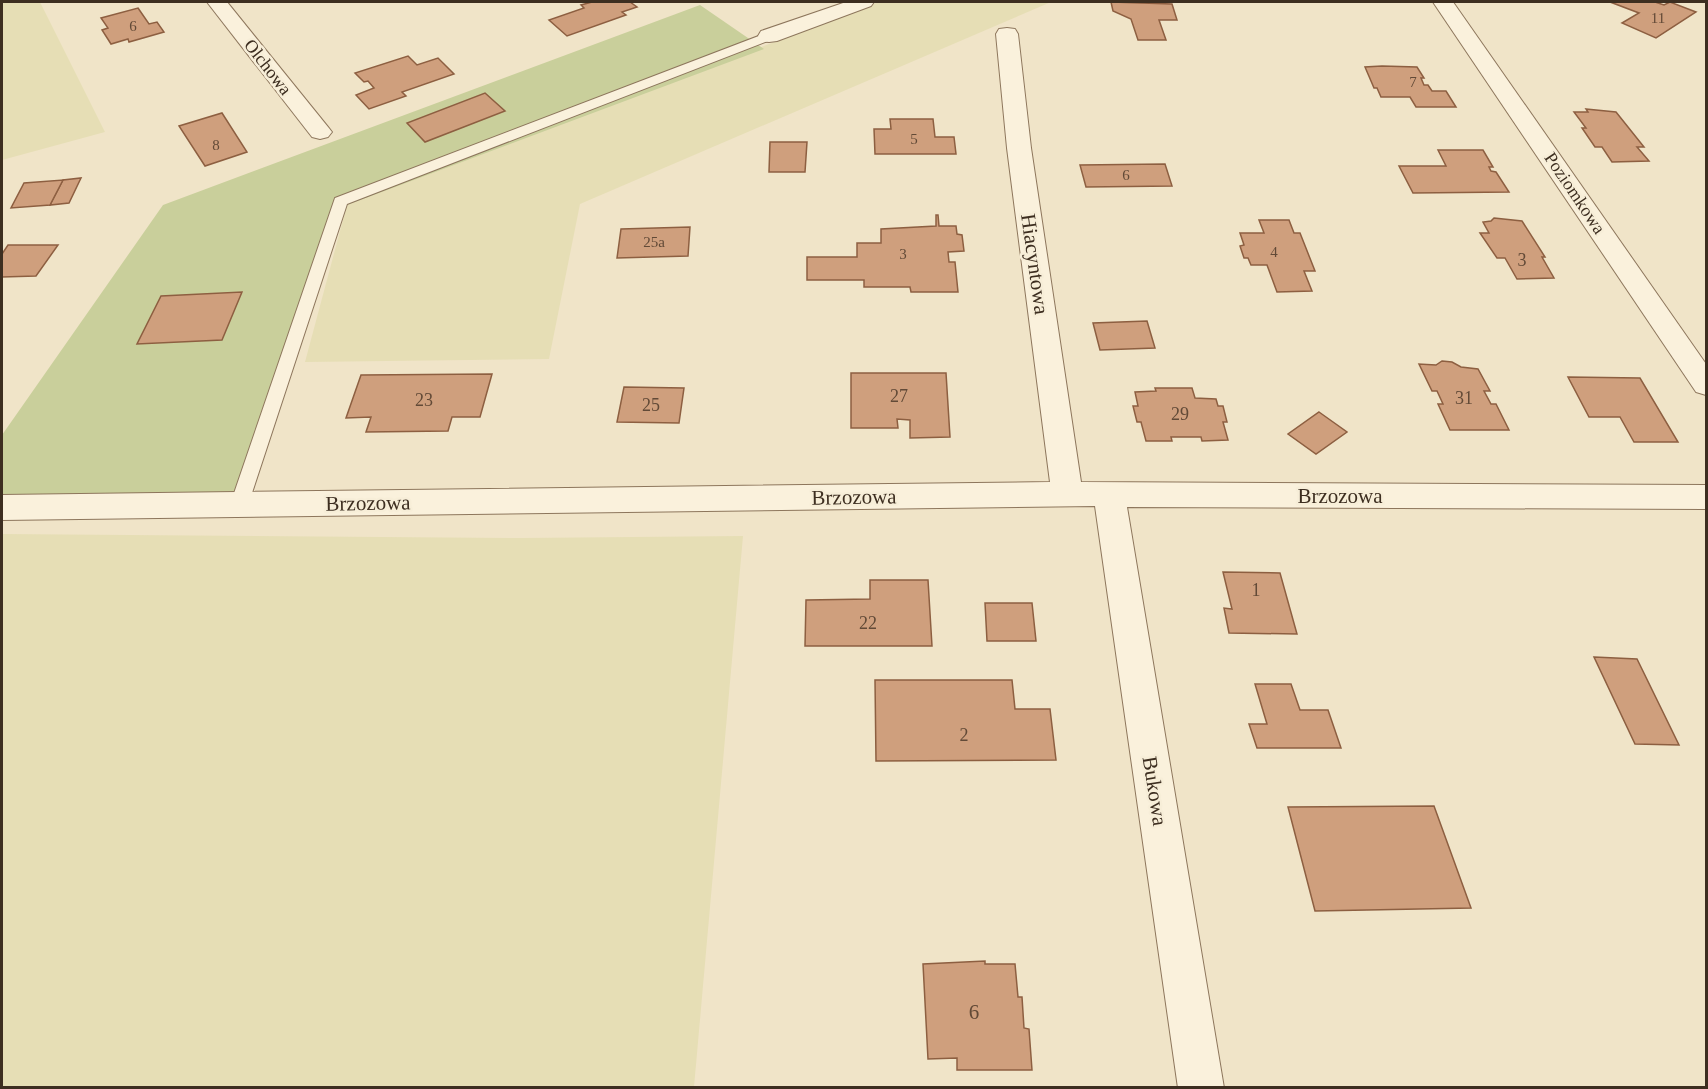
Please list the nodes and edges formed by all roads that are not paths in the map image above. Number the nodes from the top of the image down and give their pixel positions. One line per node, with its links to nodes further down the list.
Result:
1 (217, 2): 6 (street, Olchowa)
2 (864, 2): 5 (street)
3 (1443, 2): 7 (street, Poziomkowa)
4 (1007, 34): 8 (street, Hiacyntowa)
5 (769, 36): 11 (lane)
6 (320, 132)
7 (1707, 385)
8 (1067, 494): 9 (street, Brzozowa); 11 (street, Brzozowa)
9 (1108, 494): 10 (street, Brzozowa); 13 (street, Bukowa)
10 (1707, 497)
11 (239, 505): 12 (street, Brzozowa)
12 (2, 508)
13 (1201, 1088)

